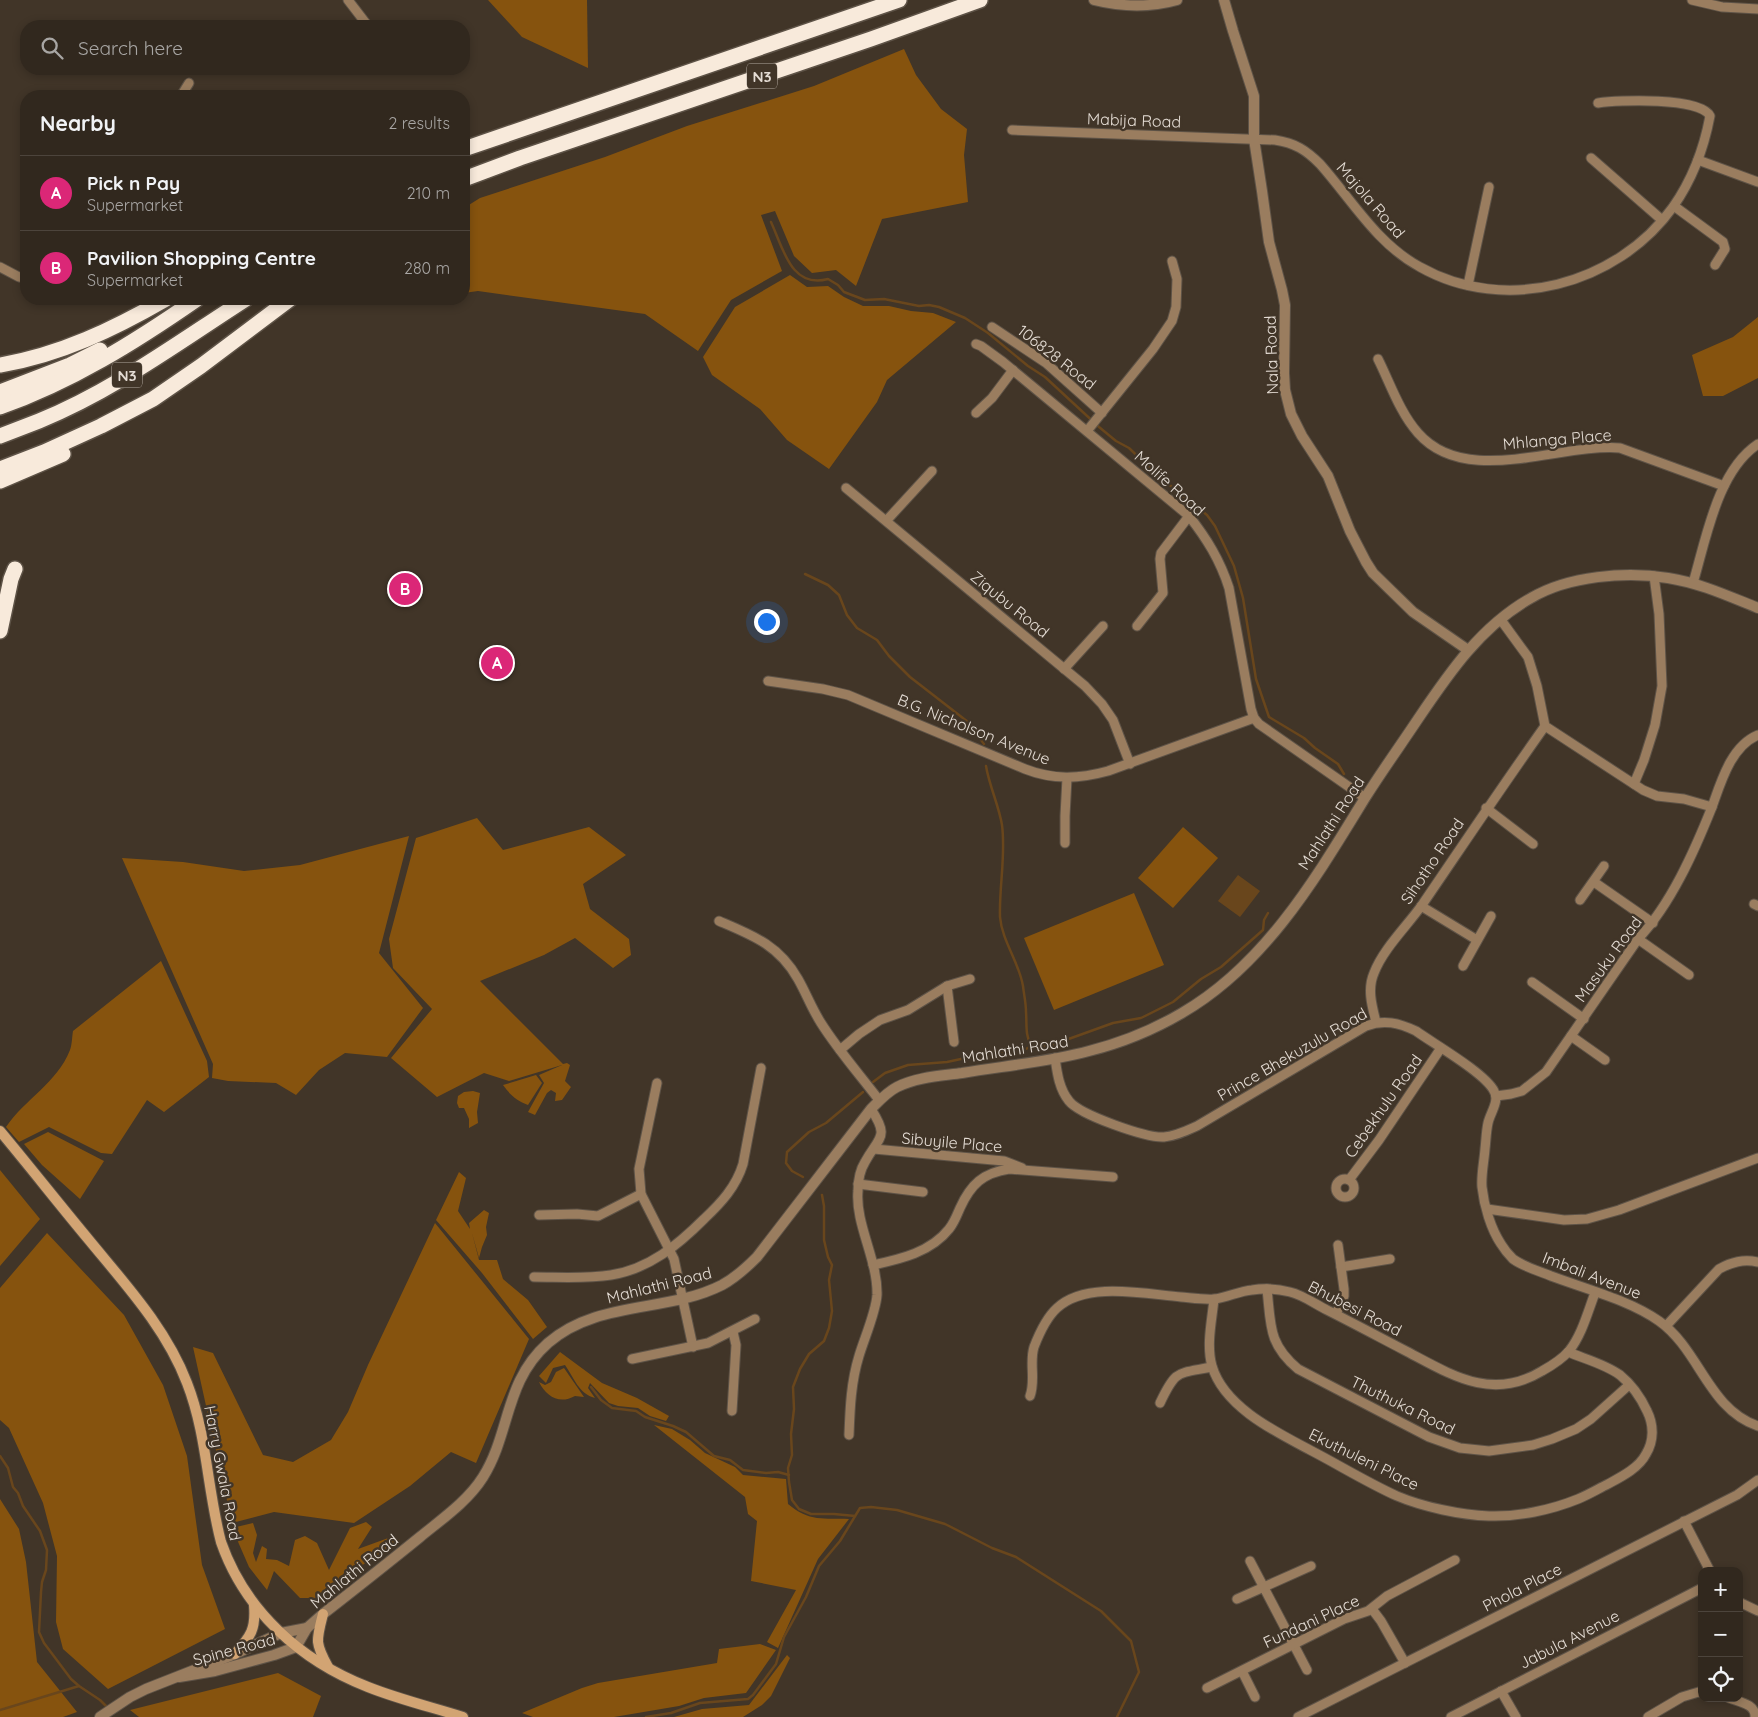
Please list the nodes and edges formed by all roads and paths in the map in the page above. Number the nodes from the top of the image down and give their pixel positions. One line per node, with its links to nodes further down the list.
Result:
1 (348, 0): 9 (street)
2 (899, 0): 15 (highway, N3)
3 (980, 0): 16 (highway, N3)
4 (1094, 0): 5 (street)
5 (1177, 0)
6 (1224, 0): 14 (street, Nala Road)
7 (1692, 0): 8 (street)
8 (1758, 9)
9 (363, 20)
10 (189, 83): 11 (street)
11 (185, 90)
12 (1598, 102): 18 (street, Majola Road)
13 (1012, 130): 14 (street, Mabija Road)
14 (1254, 139): 29 (street, Majola Road); 63 (street, Nala Road)
15 (470, 147)
16 (520, 158): 19 (highway, N3); 21 (highway)
17 (1591, 158): 24 (street)
18 (1698, 160): 20 (street); 23 (street, Majola Road)
19 (470, 177)
20 (1758, 182)
21 (470, 186)
22 (1489, 187): 29 (street)
23 (1674, 206): 24 (street, Majola Road); 26 (street)
24 (1662, 220): 29 (street, Majola Road)
25 (1172, 261): 44 (street)
26 (1715, 265)
27 (0, 267): 28 (street)
28 (20, 277)
29 (1468, 285)
30 (155, 305): 38 (highway)
31 (182, 305): 40 (highway)
32 (187, 305): 42 (highway, N3)
33 (237, 305): 46 (highway, N3)
34 (282, 305): 41 (highway)
35 (992, 326): 44 (street, 106828 Road)
36 (976, 344): 39 (street, Molife Road)
37 (1378, 359): 51 (street, Mhlanga Place)
38 (0, 365)
39 (1013, 370): 43 (street); 45 (street, Molife Road)
40 (0, 392)
41 (153, 399): 48 (highway); 50 (highway)
42 (0, 407)
43 (976, 413)
44 (1100, 415): 45 (street)
45 (1088, 429): 53 (street, Molife Road)
46 (0, 436)
47 (1758, 444): 51 (street)
48 (0, 469)
49 (932, 471): 54 (street)
50 (0, 481)
51 (1724, 486): 57 (street)
52 (846, 488): 54 (street, Ziqubu Road)
53 (1189, 516): 61 (street); 66 (street, Molife Road)
54 (887, 520): 64 (street, Ziqubu Road)
55 (15, 569): 62 (highway)
56 (1654, 576): 57 (street, Mahlathi Road); 59 (street, Mahlathi Road); 71 (street)
57 (1693, 583): 58 (street, Mahlathi Road)
58 (1758, 608)
59 (1501, 620): 63 (street, Mahlathi Road); 67 (street)
60 (1103, 626): 64 (street)
61 (1137, 626)
62 (0, 631)
63 (1468, 650): 72 (street, Mahlathi Road)
64 (1064, 669): 69 (street, Ziqubu Road)
65 (768, 681): 70 (street, B.G. Nicholson Avenue)
66 (1254, 718): 69 (street, B.G. Nicholson Avenue); 72 (street)
67 (1545, 726): 71 (street); 74 (street, Sihotho Road)
68 (1758, 735): 73 (street, Masuku Road)
69 (1130, 764): 70 (street, B.G. Nicholson Avenue)
70 (1067, 778): 75 (street)
71 (1634, 784): 73 (street)
72 (1365, 798): 97 (street, Mahlathi Road)
73 (1712, 807): 83 (street, Masuku Road)
74 (1486, 808): 76 (street); 80 (street, Sihotho Road)
75 (1065, 842)
76 (1533, 844)
77 (1604, 866): 78 (street)
78 (1594, 882): 79 (street); 83 (street)
79 (1580, 900)
80 (1421, 906): 85 (street); 92 (street, Sihotho Road)
81 (1491, 916): 85 (street)
82 (719, 921): 96 (street)
83 (1653, 923): 84 (street, Masuku Road)
84 (1638, 939): 87 (street); 91 (street, Masuku Road)
85 (1477, 940): 86 (street)
86 (1463, 966)
87 (1689, 975)
88 (970, 979): 90 (street)
89 (1532, 982): 91 (street)
90 (947, 986): 94 (street); 96 (street)
91 (1584, 1019): 93 (street, Masuku Road)
92 (1376, 1022): 95 (street, Prince Bhekuzulu Road); 97 (street, Prince Bhekuzulu Road)
93 (1572, 1036): 98 (street); 101 (street, Masuku Road)
94 (954, 1042)
95 (1441, 1048): 101 (street, Prince Bhekuzulu Road); 109 (street, Cebekhulu Road)
96 (840, 1050): 102 (street)
97 (1054, 1058): 102 (street, Mahlathi Road)
98 (1605, 1060)
99 (761, 1068): 116 (street)
100 (657, 1083): 112 (street)
101 (1496, 1096): 113 (street)
102 (880, 1100): 103 (street, Mahlathi Road)
103 (871, 1109): 105 (street); 124 (street, Mahlathi Road)
104 (0, 1131): 150 (main road, Harry Gwala Road)
105 (874, 1149): 107 (street, Sibuyile Place); 110 (street)
106 (1758, 1158): 113 (street)
107 (1026, 1170): 108 (street); 119 (street)
108 (1114, 1177)
109 (1349, 1180)
110 (858, 1184): 111 (street); 119 (street)
111 (923, 1192)
112 (641, 1194): 114 (street); 116 (street)
113 (1487, 1210): 123 (street, Imbali Avenue)
114 (539, 1215)
115 (1338, 1245): 120 (street)
116 (671, 1249): 121 (street); 124 (street)
117 (1390, 1259): 120 (street)
118 (1758, 1262): 128 (street)
119 (873, 1265): 139 (street)
120 (1341, 1267): 126 (street)
121 (534, 1277)
122 (1267, 1289): 125 (street, Bhubesi Road); 126 (street, Bhubesi Road); 134 (street, Thuthuka Road)
123 (1595, 1292): 128 (street, Imbali Avenue); 131 (street, Bhubesi Road)
124 (682, 1298): 130 (street); 153 (street, Mahlathi Road)
125 (1214, 1299): 133 (street, Ekuthuleni Place); 135 (street, Bhubesi Road)
126 (1336, 1314): 131 (street, Bhubesi Road)
127 (755, 1319): 129 (street)
128 (1666, 1326): 138 (street, Imbali Avenue)
129 (733, 1332): 130 (street); 137 (street)
130 (692, 1347): 132 (street)
131 (1568, 1352): 134 (street, Ekuthuleni Place)
132 (632, 1359)
133 (1212, 1367): 134 (street, Ekuthuleni Place); 136 (street)
134 (1629, 1385)
135 (1030, 1396)
136 (1160, 1403)
137 (732, 1411)
138 (1758, 1426)
139 (849, 1435)
140 (1758, 1480): 141 (street, Phola Place)
141 (1684, 1521): 145 (street); 159 (street, Phola Place)
142 (1455, 1560): 151 (street)
143 (1250, 1561): 146 (street)
144 (1311, 1566): 146 (street)
145 (1708, 1567)
146 (1265, 1587): 148 (street); 156 (street)
147 (1698, 1590): 165 (street, Jabula Avenue)
148 (1237, 1599)
149 (1743, 1604): 152 (street)
150 (254, 1605): 155 (main road, Harry Gwala Road); 158 (main road)
151 (1372, 1609): 156 (street, Fundani Place); 159 (street, Fundani Place)
152 (1758, 1611)
153 (323, 1614): 154 (street, Mahlathi Road); 160 (main road)
154 (307, 1628): 155 (street, Mahlathi Road); 157 (street, Mahlathi Road)
155 (281, 1633): 157 (main road, Harry Gwala Road); 158 (street, Spine Road)
156 (1293, 1645): 161 (street); 162 (street, Fundani Place)
157 (296, 1647): 160 (main road, Harry Gwala Road); 163 (street, Spine Road)
158 (235, 1654): 163 (street, Spine Road)
159 (1405, 1663): 171 (street, Phola Place)
160 (329, 1669): 170 (main road, Harry Gwala Road)
161 (1307, 1670)
162 (1242, 1671): 164 (street, Fundani Place); 167 (street)
163 (179, 1677): 169 (street, Spine Road)
164 (1207, 1688)
165 (1501, 1691): 172 (street, Jabula Avenue); 173 (street)
166 (1698, 1692): 174 (street)
167 (1255, 1697)
168 (1740, 1702): 175 (street)
169 (102, 1715)
170 (462, 1717)
171 (1298, 1717)
172 (1451, 1717)
173 (1516, 1717)
174 (1648, 1717)
175 (1755, 1717)

